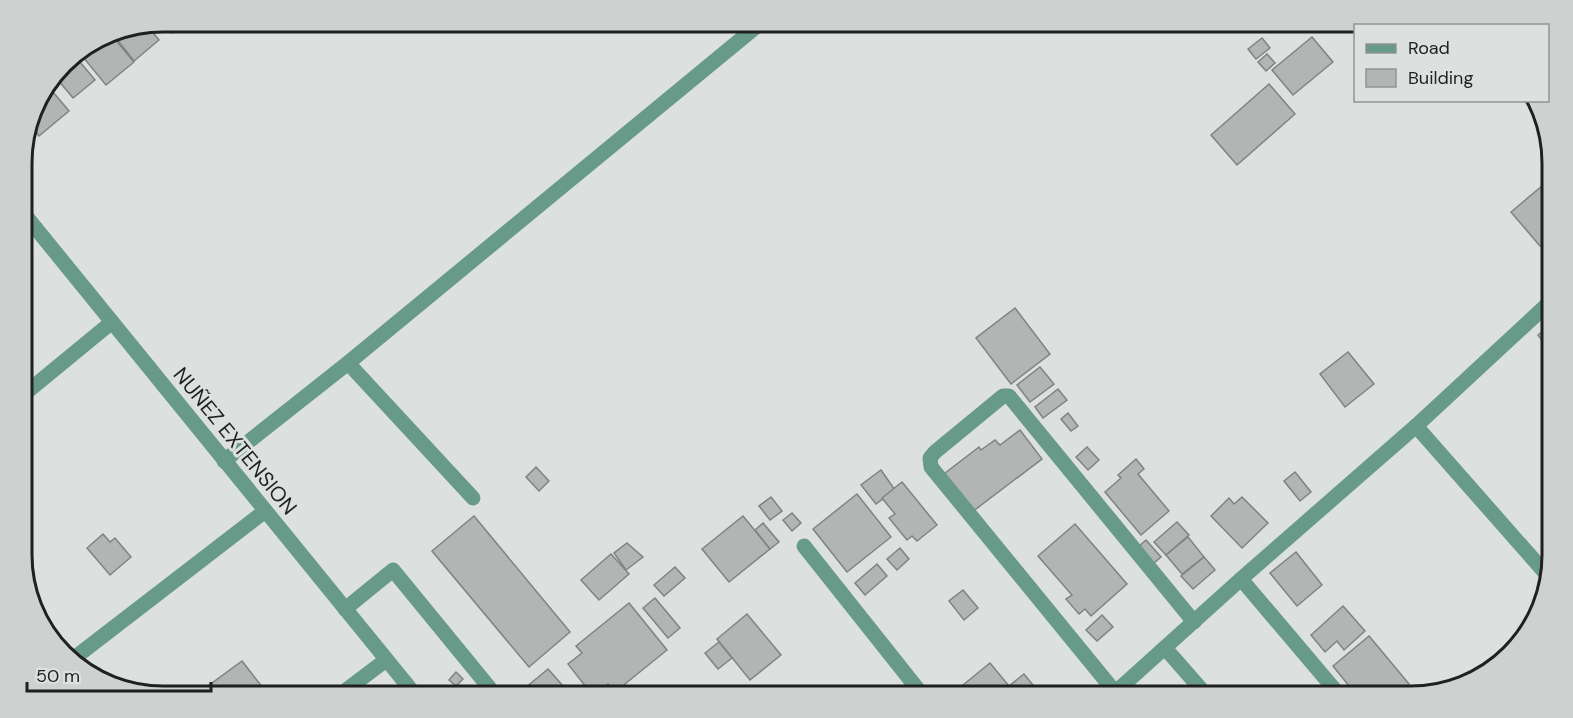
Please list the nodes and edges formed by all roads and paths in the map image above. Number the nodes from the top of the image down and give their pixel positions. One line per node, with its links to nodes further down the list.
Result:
1 (750, 32): 5 (street)
2 (32, 224): 4 (street, NUÑEZ EXTENSION)
3 (1542, 309): 7 (street)
4 (112, 322): 6 (street); 8 (street, NUÑEZ EXTENSION)
5 (348, 363): 8 (street); 9 (street)
6 (32, 388)
7 (1416, 426): 12 (street); 13 (street)
8 (224, 461): 10 (street, NUÑEZ EXTENSION)
9 (473, 498)
10 (265, 511): 14 (street, NUÑEZ EXTENSION); 17 (street)
11 (804, 546): 19 (street)
12 (1541, 568)
13 (1241, 579): 15 (street); 23 (street)
14 (345, 609): 18 (street, NUÑEZ EXTENSION); 26 (street)
15 (1194, 622): 16 (street); 20 (street)
16 (1166, 648): 21 (street); 22 (street)
17 (78, 655)
18 (386, 660): 24 (street); 25 (street, NUÑEZ EXTENSION)
19 (916, 686)
20 (1105, 686)
21 (1122, 686)
22 (1199, 686)
23 (1332, 686)
24 (350, 687)
25 (408, 687)
26 (489, 687)

